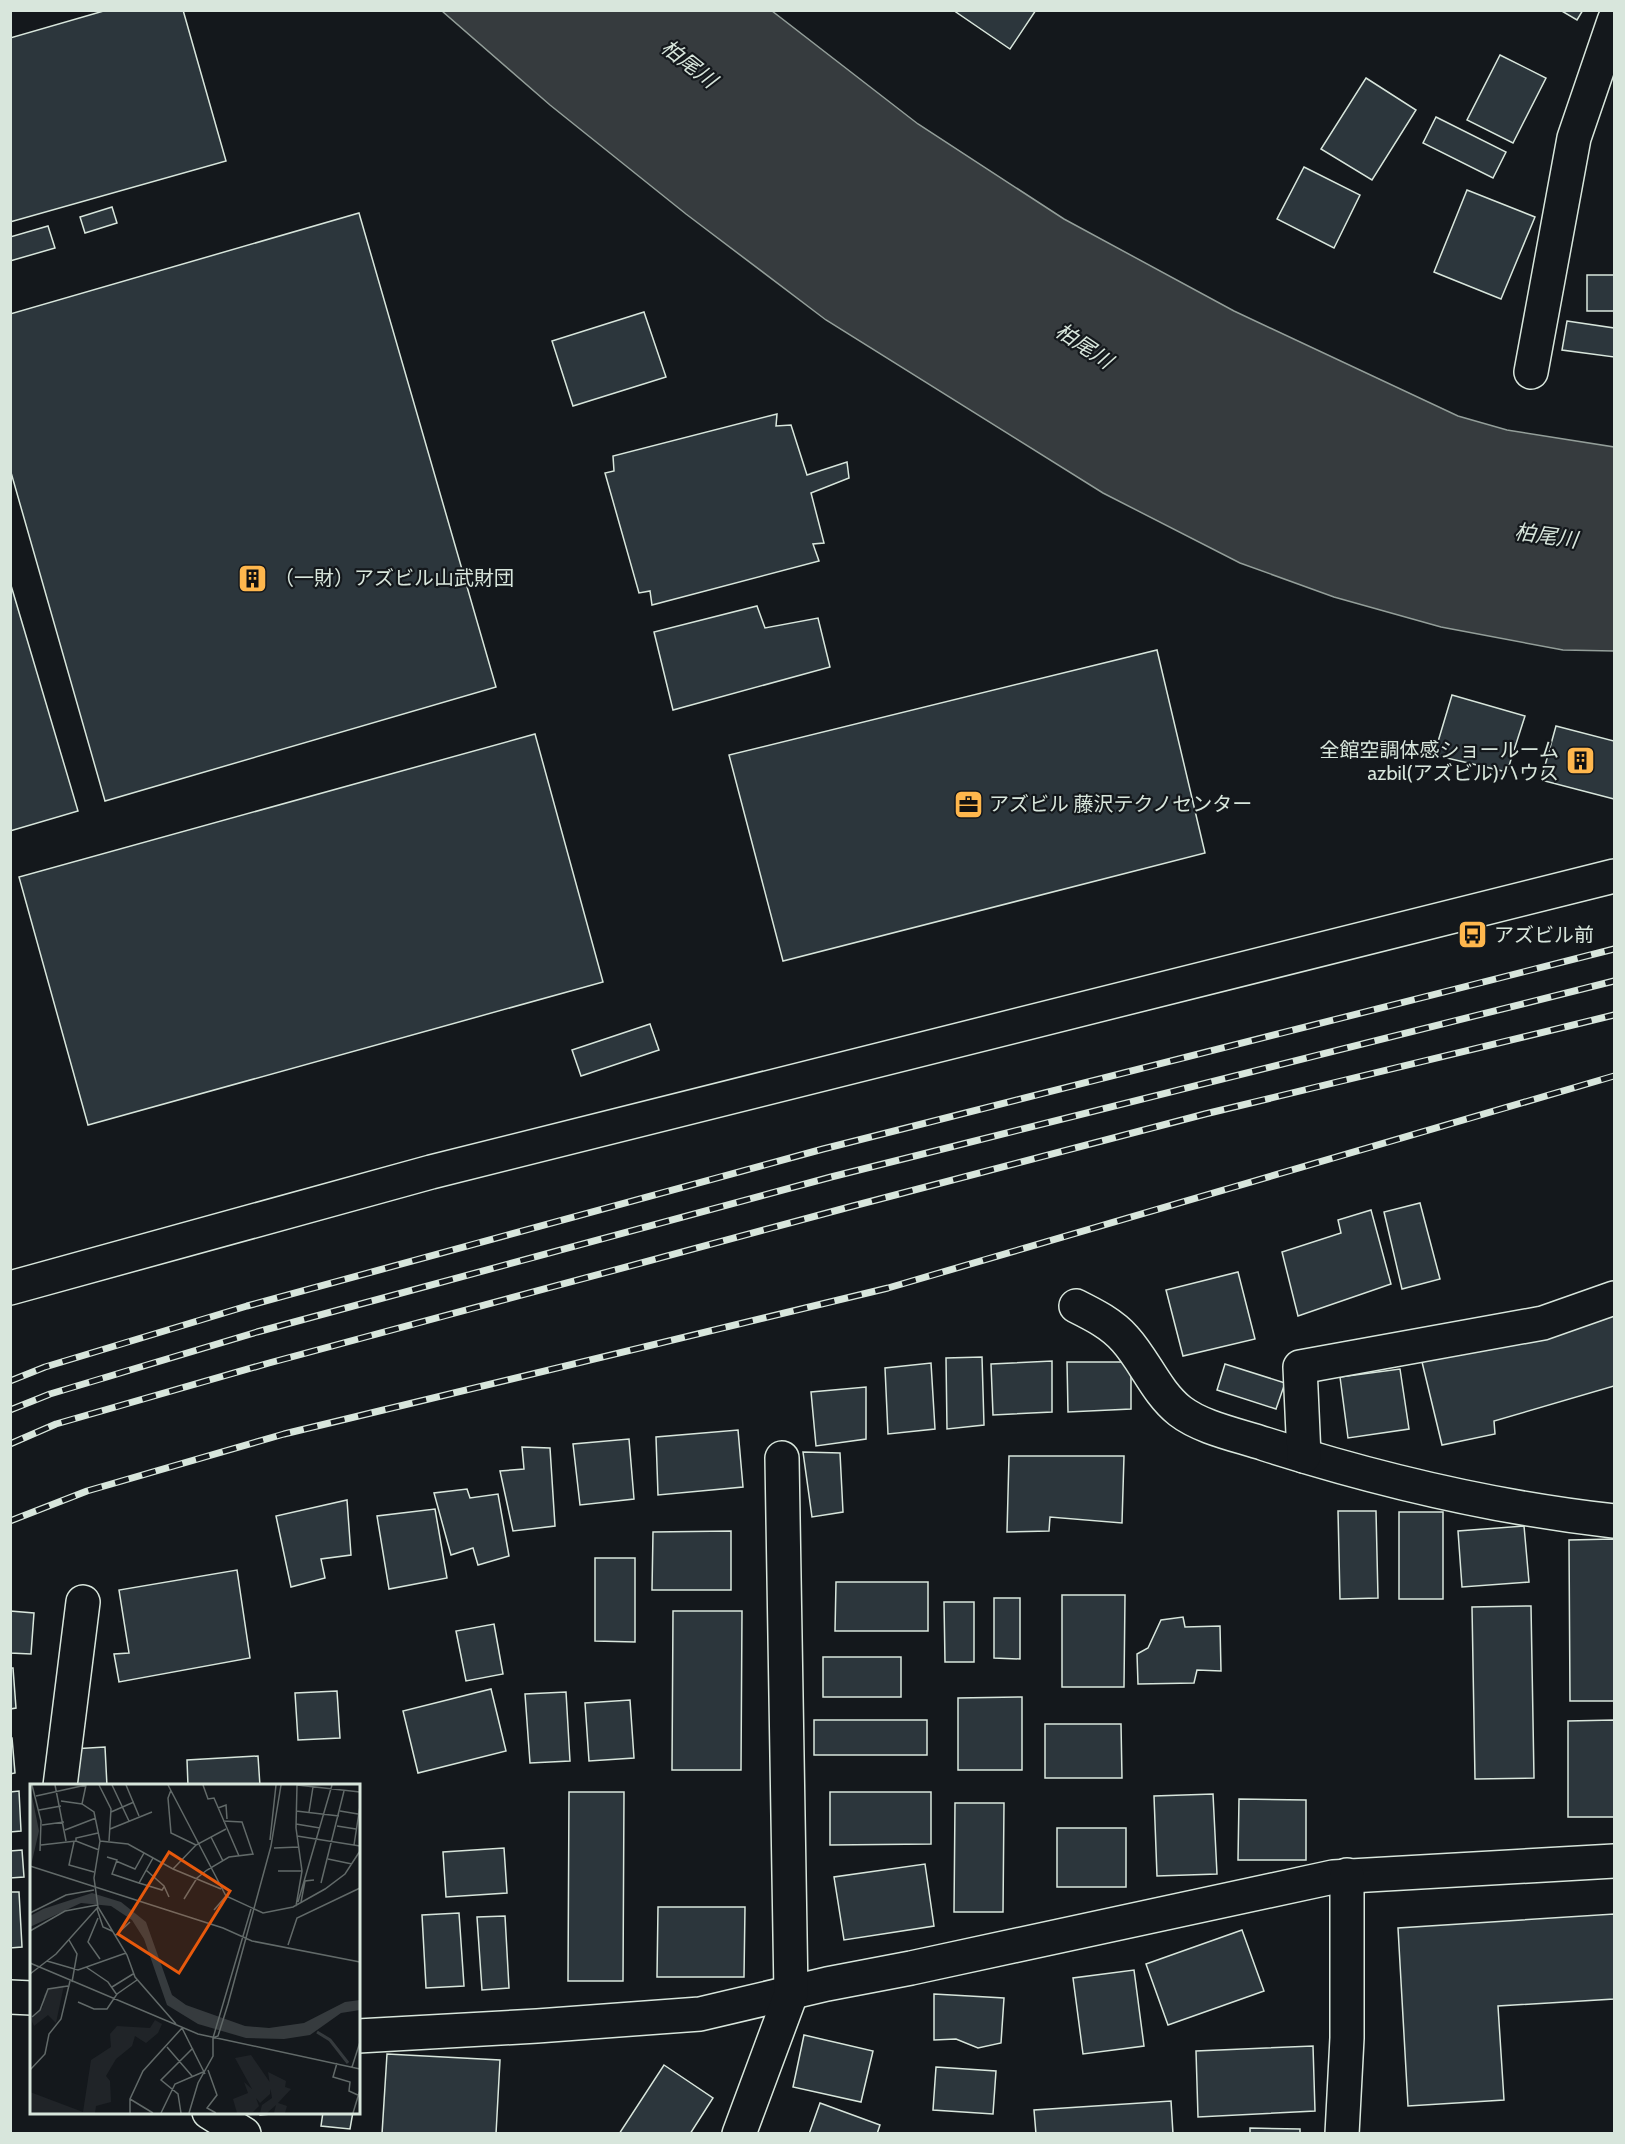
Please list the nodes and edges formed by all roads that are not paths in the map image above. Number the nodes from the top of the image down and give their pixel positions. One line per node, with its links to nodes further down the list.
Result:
1 (1614, 21): 2 (street)
2 (1531, 372)
3 (1614, 876): 4 (street)
4 (10, 1288)
5 (1614, 1298): 7 (street)
6 (1076, 1306): 7 (street)
7 (1304, 1456): 9 (street)
8 (782, 1458): 14 (street)
9 (1614, 1521)
10 (82, 1602): 11 (street)
11 (60, 1784)
12 (1614, 1862): 13 (street)
13 (1347, 1875): 14 (street); 21 (street)
14 (791, 1994): 17 (street); 20 (street)
15 (10, 1997): 16 (street)
16 (30, 1998)
17 (360, 2036)
18 (212, 2114): 19 (street)
19 (244, 2133)
20 (740, 2133)
21 (1342, 2133)

